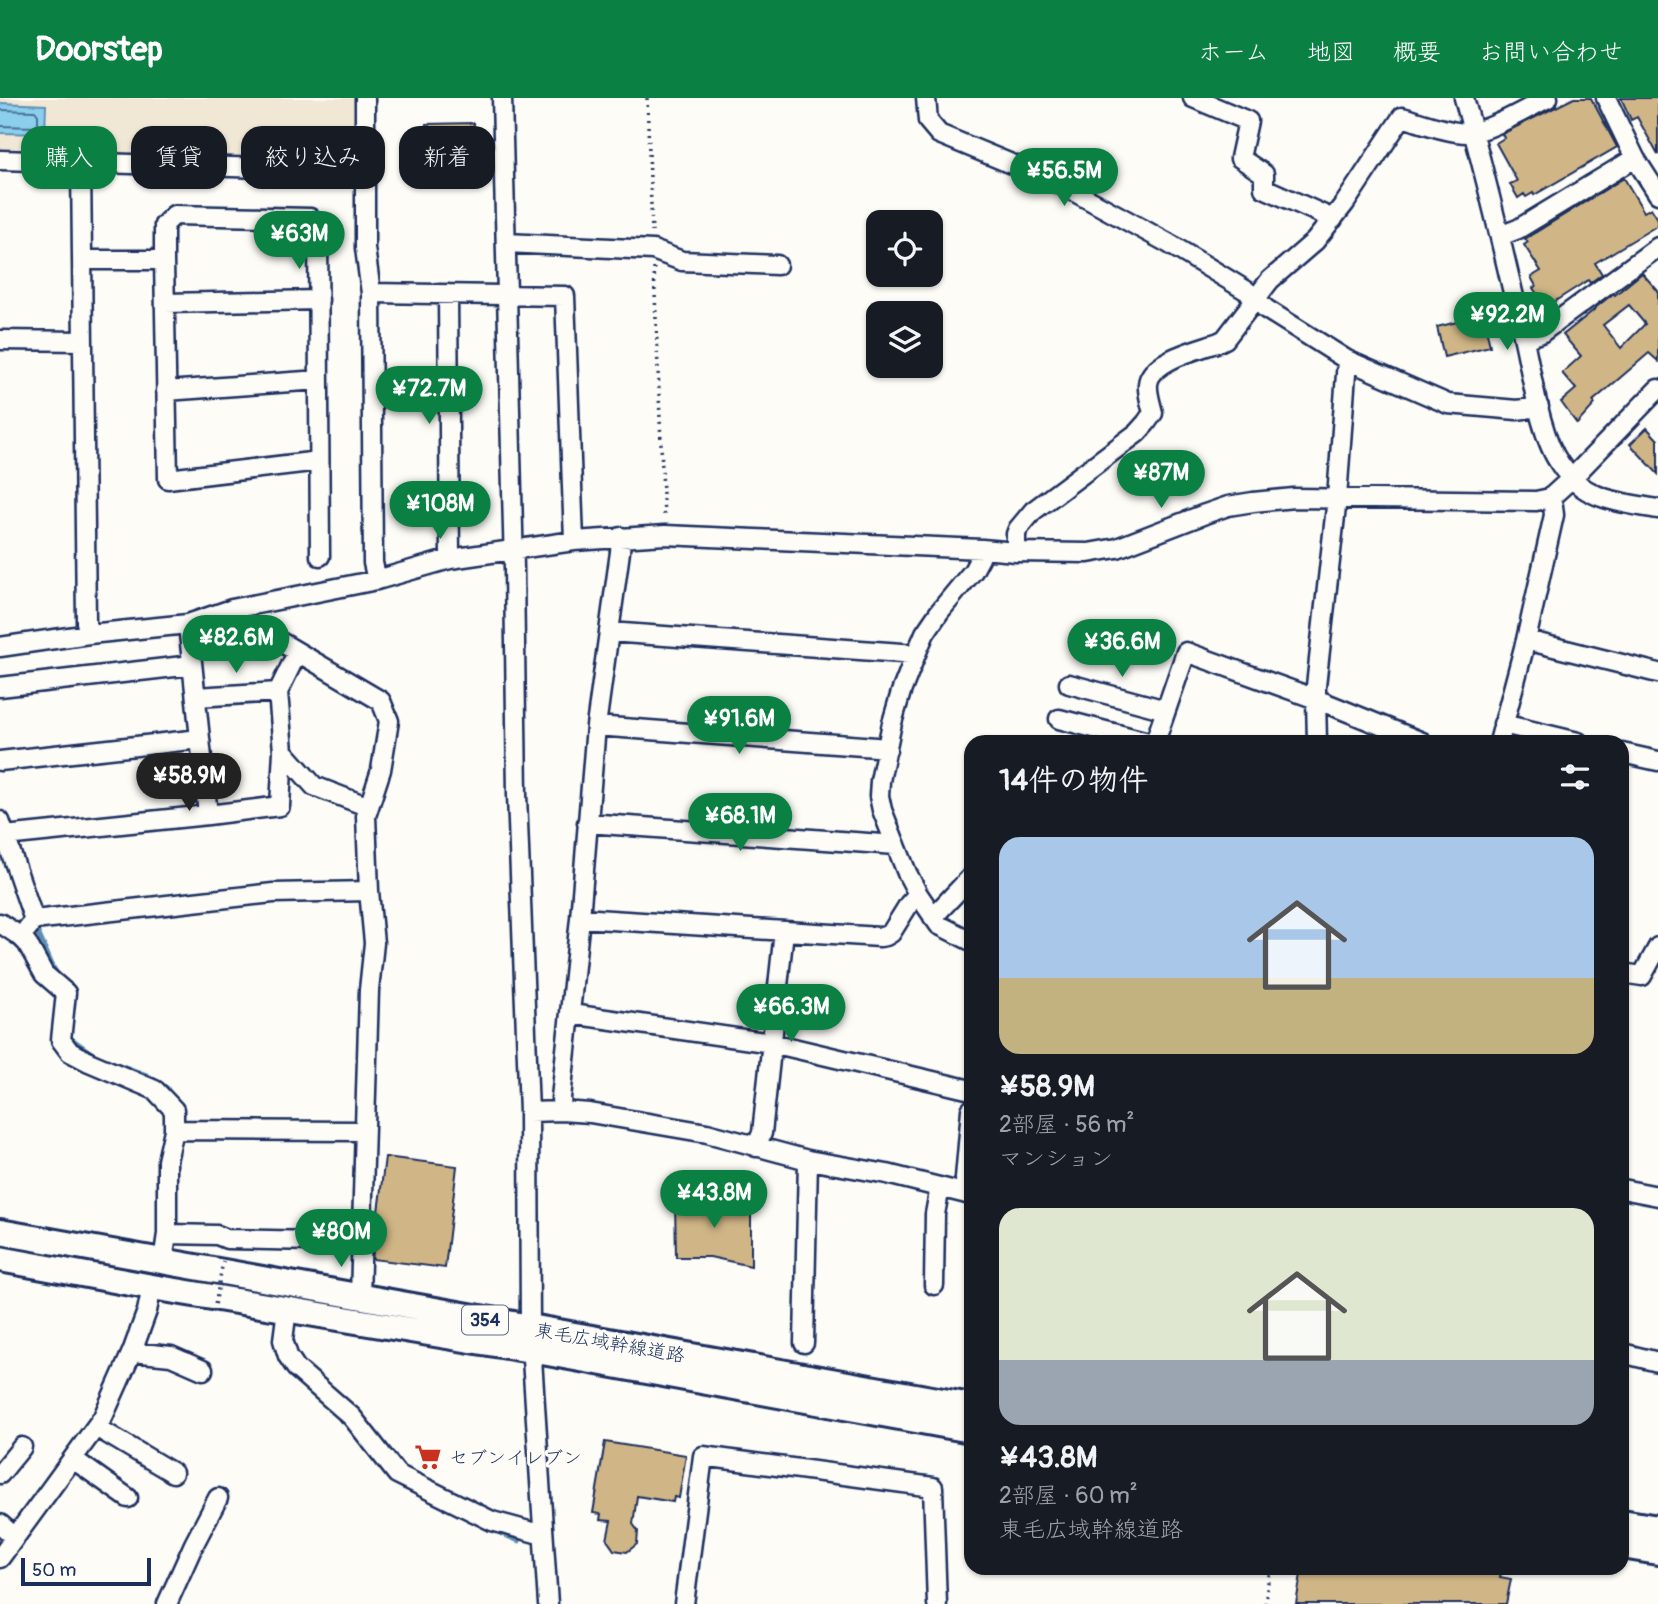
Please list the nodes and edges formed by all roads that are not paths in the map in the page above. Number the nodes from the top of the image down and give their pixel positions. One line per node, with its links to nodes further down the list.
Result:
1 (365, 98): 8 (street)
2 (502, 98): 20 (street)
3 (926, 98): 28 (street)
4 (1193, 98): 18 (street)
5 (1464, 98): 9 (street)
6 (1548, 98): 9 (street)
7 (1606, 98): 10 (street)
8 (365, 126)
9 (1474, 132): 18 (street); 19 (street)
10 (1635, 158): 17 (street); 19 (street)
11 (0, 160): 12 (street)
12 (21, 161)
13 (117, 164): 14 (street)
14 (241, 168)
15 (82, 189): 22 (street)
16 (364, 189): 25 (street)
17 (1658, 194)
18 (1333, 219): 28 (street)
19 (1500, 236): 31 (street)
20 (506, 243): 24 (street); 27 (street)
21 (1658, 247): 31 (street)
22 (83, 260): 23 (street); 33 (street)
23 (164, 260): 29 (street); 30 (street)
24 (777, 265)
25 (371, 293): 26 (street); 51 (street)
26 (448, 294): 27 (street); 50 (street)
27 (507, 296): 45 (street); 47 (street)
28 (1255, 299): 34 (street); 48 (street)
29 (318, 300): 30 (street); 35 (street)
30 (165, 303): 37 (street)
31 (1524, 339): 38 (street)
32 (0, 340): 33 (street)
33 (83, 341): 55 (street)
34 (1347, 360): 38 (street); 41 (street)
35 (319, 380): 37 (street); 39 (street)
36 (1658, 389): 40 (street)
37 (166, 391): 39 (street)
38 (1539, 407): 40 (street)
39 (320, 461): 49 (street)
40 (1573, 478): 42 (street); 43 (street)
41 (1337, 498): 42 (street); 48 (street); 66 (street)
42 (1550, 498): 56 (street)
43 (1658, 509)
44 (621, 537): 45 (street); 46 (street); 54 (street)
45 (574, 541): 47 (street)
46 (982, 549): 48 (street); 59 (street)
47 (513, 550): 50 (street); 102 (street)
48 (1016, 552)
49 (320, 556)
50 (450, 559): 51 (street)
51 (377, 580): 52 (street)
52 (232, 609): 53 (street); 58 (street)
53 (188, 624): 55 (street); 60 (street)
54 (609, 632): 59 (street); 69 (street)
55 (89, 634): 57 (street)
56 (1526, 640): 61 (street); 70 (street)
57 (0, 648)
58 (297, 653): 64 (street); 81 (street)
59 (916, 654): 76 (street)
60 (192, 664): 63 (street); 65 (street)
61 (1658, 674)
62 (1069, 684): 67 (street)
63 (0, 687)
64 (278, 692): 65 (street); 77 (street)
65 (196, 697): 75 (street)
66 (1316, 699): 67 (street); 73 (street); 74 (street)
67 (1166, 710): 72 (street)
68 (1059, 719): 71 (street)
69 (596, 726): 76 (street); 83 (street)
70 (1501, 733)
71 (1121, 735)
72 (1157, 735)
73 (1317, 735)
74 (1389, 735)
75 (200, 739): 79 (street); 82 (street)
76 (887, 750): 85 (street)
77 (283, 751): 81 (street); 82 (street)
78 (1629, 755): 80 (street)
79 (0, 761)
80 (1658, 761)
81 (369, 807): 87 (street)
82 (208, 815): 84 (street)
83 (587, 823): 85 (street); 90 (street)
84 (3, 828): 91 (street)
85 (896, 845): 88 (street)
86 (964, 884): 89 (street)
87 (369, 891): 91 (street); 104 (street)
88 (918, 894): 89 (street); 93 (street)
89 (933, 917): 95 (street)
90 (580, 918): 93 (street); 98 (street)
91 (34, 920): 94 (street)
92 (0, 923): 94 (street)
93 (784, 931): 99 (street)
94 (21, 937): 103 (street)
95 (964, 938)
96 (1658, 947): 97 (street)
97 (1629, 974)
98 (570, 1014): 99 (street); 101 (street)
99 (772, 1043): 100 (street); 105 (street)
100 (964, 1088)
101 (562, 1111): 102 (street); 105 (street)
102 (529, 1112): 120 (street)
103 (174, 1130): 104 (street); 112 (street)
104 (364, 1131): 113 (street)
105 (755, 1147): 106 (street)
106 (808, 1160): 107 (street); 121 (street)
107 (940, 1187): 109 (street); 116 (street)
108 (1629, 1190): 110 (street)
109 (964, 1193)
110 (1658, 1196)
111 (0, 1232): 115 (highway, 東毛広域幹線道路 / 354)
112 (167, 1234): 113 (street); 115 (street)
113 (360, 1242): 118 (street)
114 (0, 1259): 117 (highway, 東毛広域幹線道路 / 354)
115 (163, 1261): 118 (highway, 東毛広域幹線道路 / 354)
116 (934, 1285)
117 (152, 1287): 119 (highway, 東毛広域幹線道路 / 354); 122 (street)
118 (360, 1297): 120 (highway, 東毛広域幹線道路 / 354)
119 (288, 1309): 120 (highway, 東毛広域幹線道路 / 354); 138 (street)
120 (530, 1339): 126 (highway, 東毛広域幹線道路 / 354); 128 (highway, 東毛広域幹線道路 / 354); 138 (street)
121 (804, 1343)
122 (132, 1352): 125 (street); 127 (street)
123 (1629, 1355): 124 (street)
124 (1658, 1362)
125 (203, 1370)
126 (964, 1405)
127 (96, 1427): 130 (street); 131 (street)
128 (964, 1429)
129 (22, 1447): 132 (street)
130 (73, 1459): 134 (street); 139 (street)
131 (173, 1473)
132 (0, 1474)
133 (218, 1498): 143 (street)
134 (128, 1499)
135 (1629, 1523): 137 (highway)
136 (0, 1524): 139 (street)
137 (1658, 1528)
138 (543, 1535): 144 (street)
139 (15, 1537): 142 (street)
140 (1629, 1547): 141 (highway)
141 (1658, 1552)
142 (0, 1558)
143 (167, 1604)
144 (548, 1604)
145 (684, 1604): 146 (street)
146 (937, 1604)

